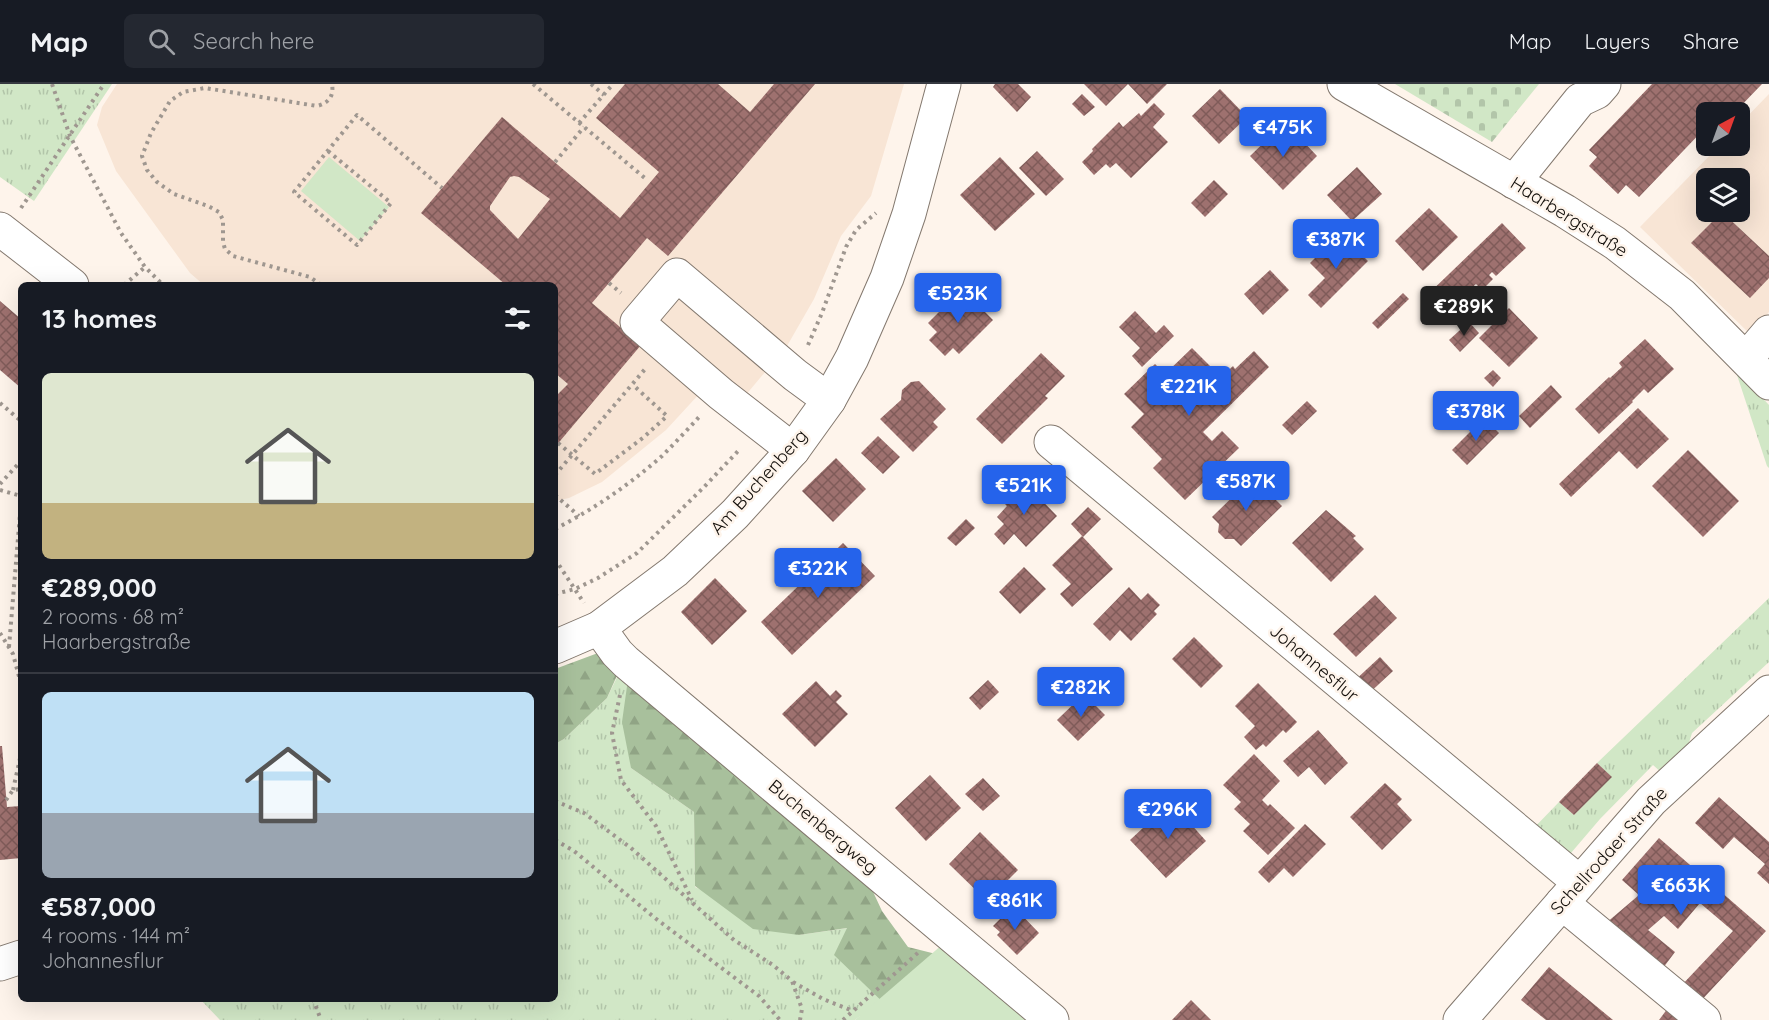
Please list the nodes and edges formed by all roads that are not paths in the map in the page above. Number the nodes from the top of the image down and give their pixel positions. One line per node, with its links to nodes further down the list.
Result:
1 (944, 84): 10 (street, Am Buchenberg)
2 (1344, 84): 4 (street, Haarbergstraße)
3 (1604, 84): 4 (street)
4 (1515, 182): 8 (street, Haarbergstraße)
5 (2, 230): 6 (street)
6 (68, 282)
7 (1769, 332): 8 (street)
8 (1746, 359): 9 (street, Haarbergstraße)
9 (1769, 383)
10 (829, 400): 12 (street, Am Buchenberg); 12 (street)
11 (1051, 442): 16 (street, Johannesflur)
12 (793, 450): 13 (street, Am Buchenberg)
13 (599, 628): 14 (street, Am Buchenberg); 19 (street, Buchenbergweg)
14 (558, 646)
15 (1769, 692): 16 (street, Schellrodaer Straße)
16 (1570, 893): 20 (street, Schellrodaer Straße); 21 (street, Johannesflur)
17 (18, 958): 18 (street)
18 (0, 964)
19 (1052, 1020)
20 (1460, 1020)
21 (1704, 1020)

